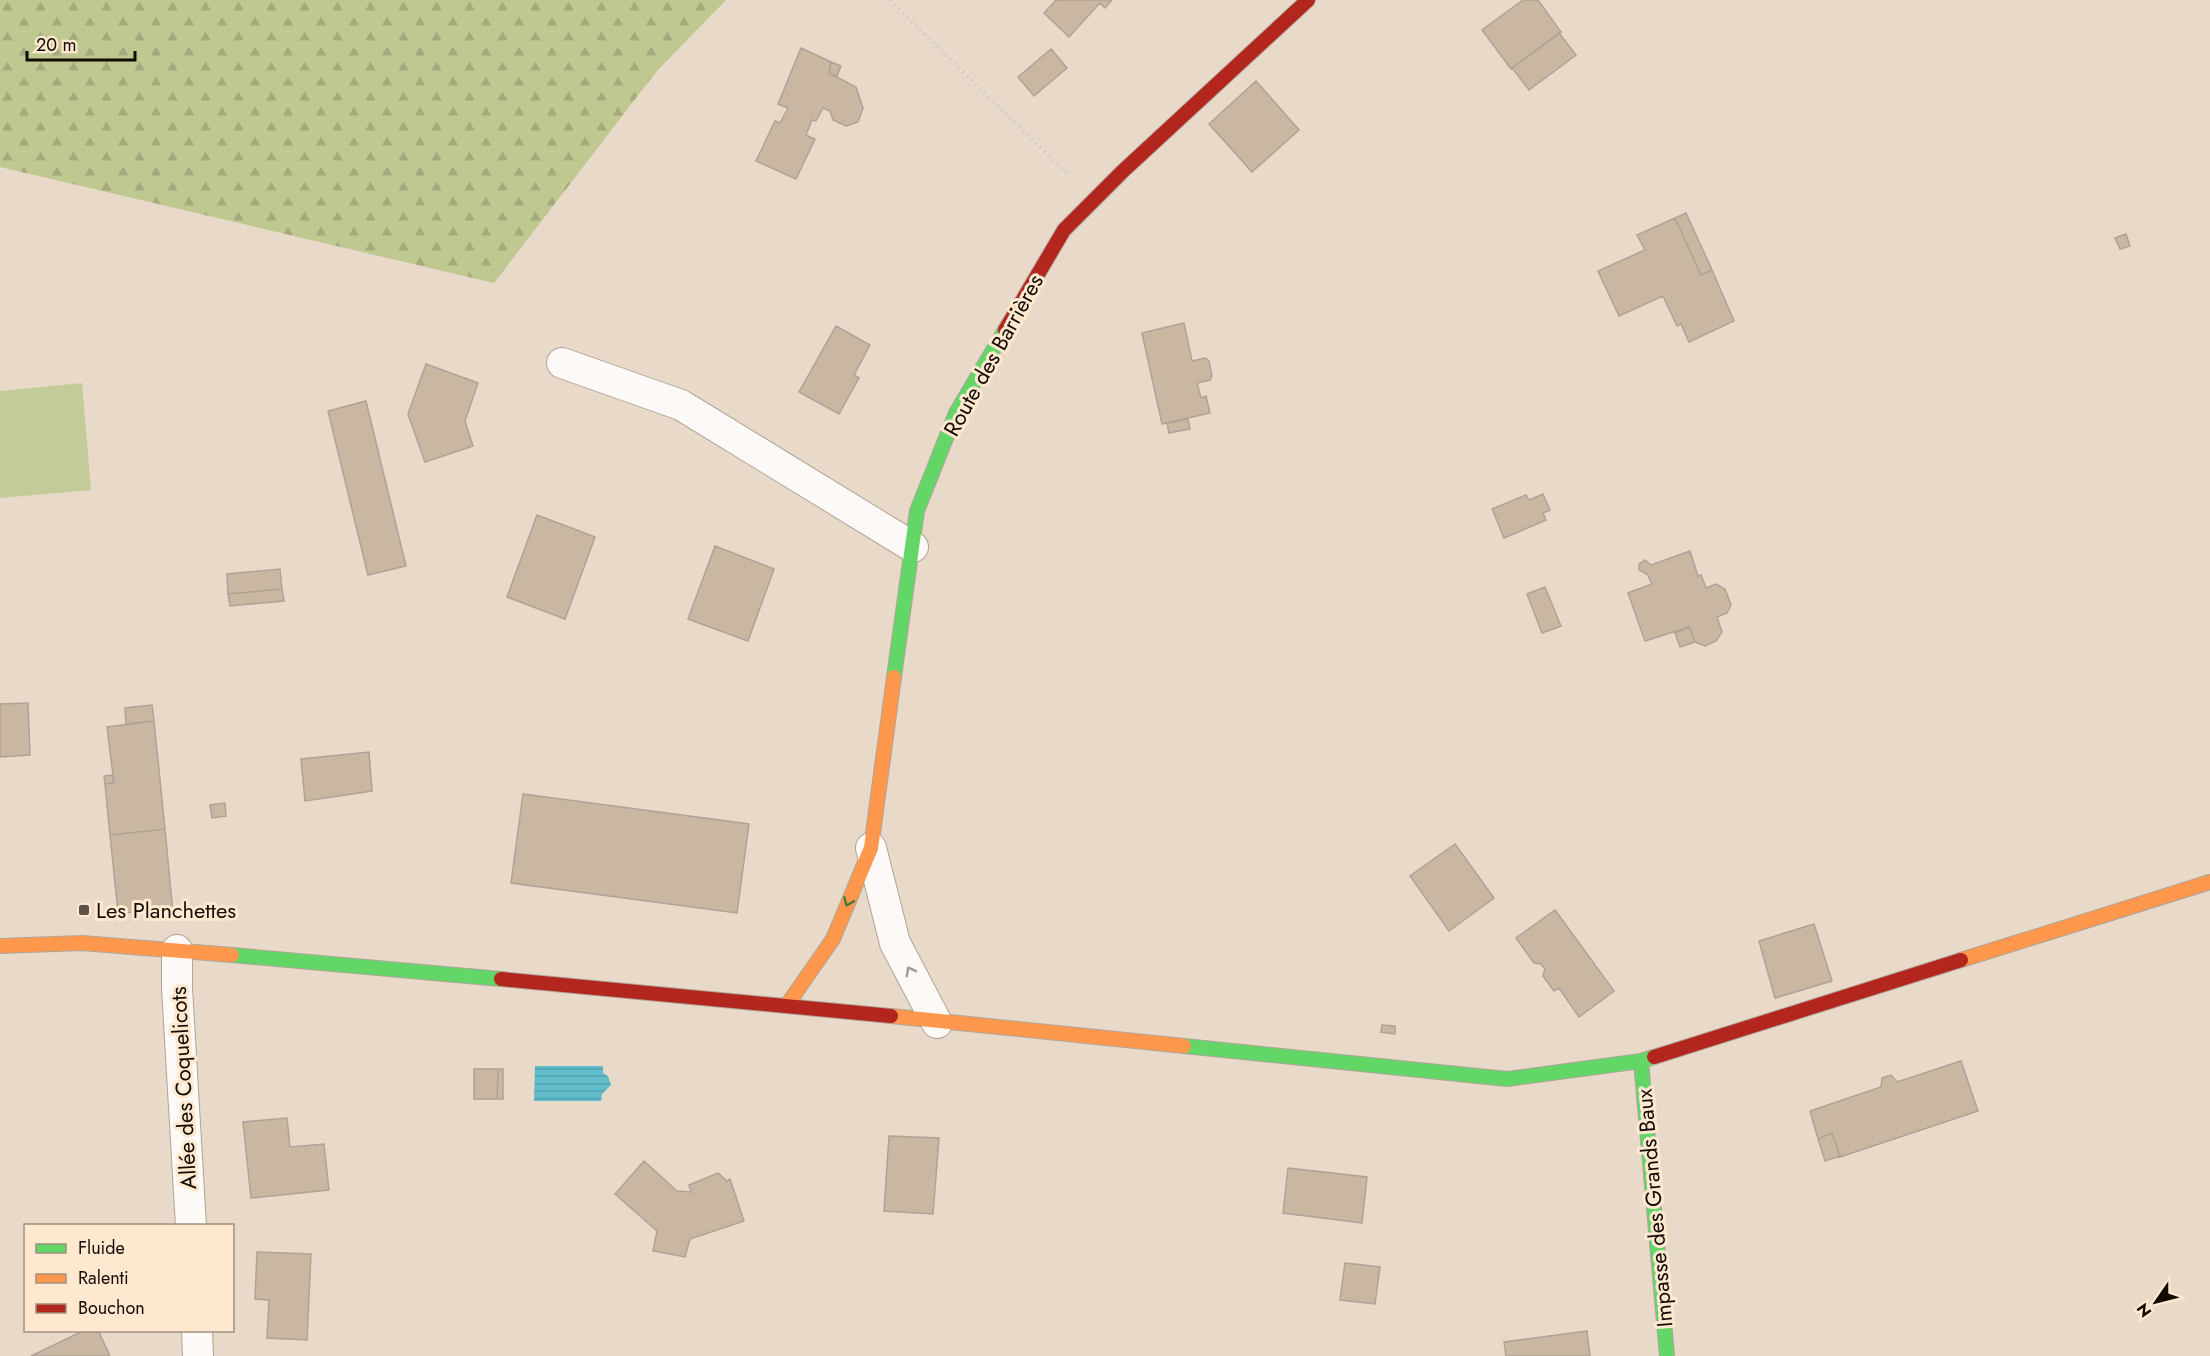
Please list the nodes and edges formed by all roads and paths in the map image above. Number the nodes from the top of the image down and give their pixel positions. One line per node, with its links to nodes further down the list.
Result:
1 (890, 0): 3 (path)
2 (1308, 0): 3 (street, Route des Barrières)
3 (1094, 200): 5 (street, Route des Barrières)
4 (562, 363): 5 (street)
5 (913, 547): 6 (street, Route des Barrières)
6 (871, 848): 10 (street, Route des Barrières, one-way to 10); 11 (street, Route des Barrières, one-way to 6)
7 (2210, 882): 12 (street)
8 (0, 946): 9 (street)
9 (177, 950): 10 (street); 13 (street, Allée des Coquelicots)
10 (787, 1005): 11 (street)
11 (937, 1023): 12 (street)
12 (1641, 1060): 16 (street, Impasse des Grands Baux)
13 (191, 1224)
14 (197, 1332): 15 (street)
15 (198, 1356)
16 (1667, 1356)

